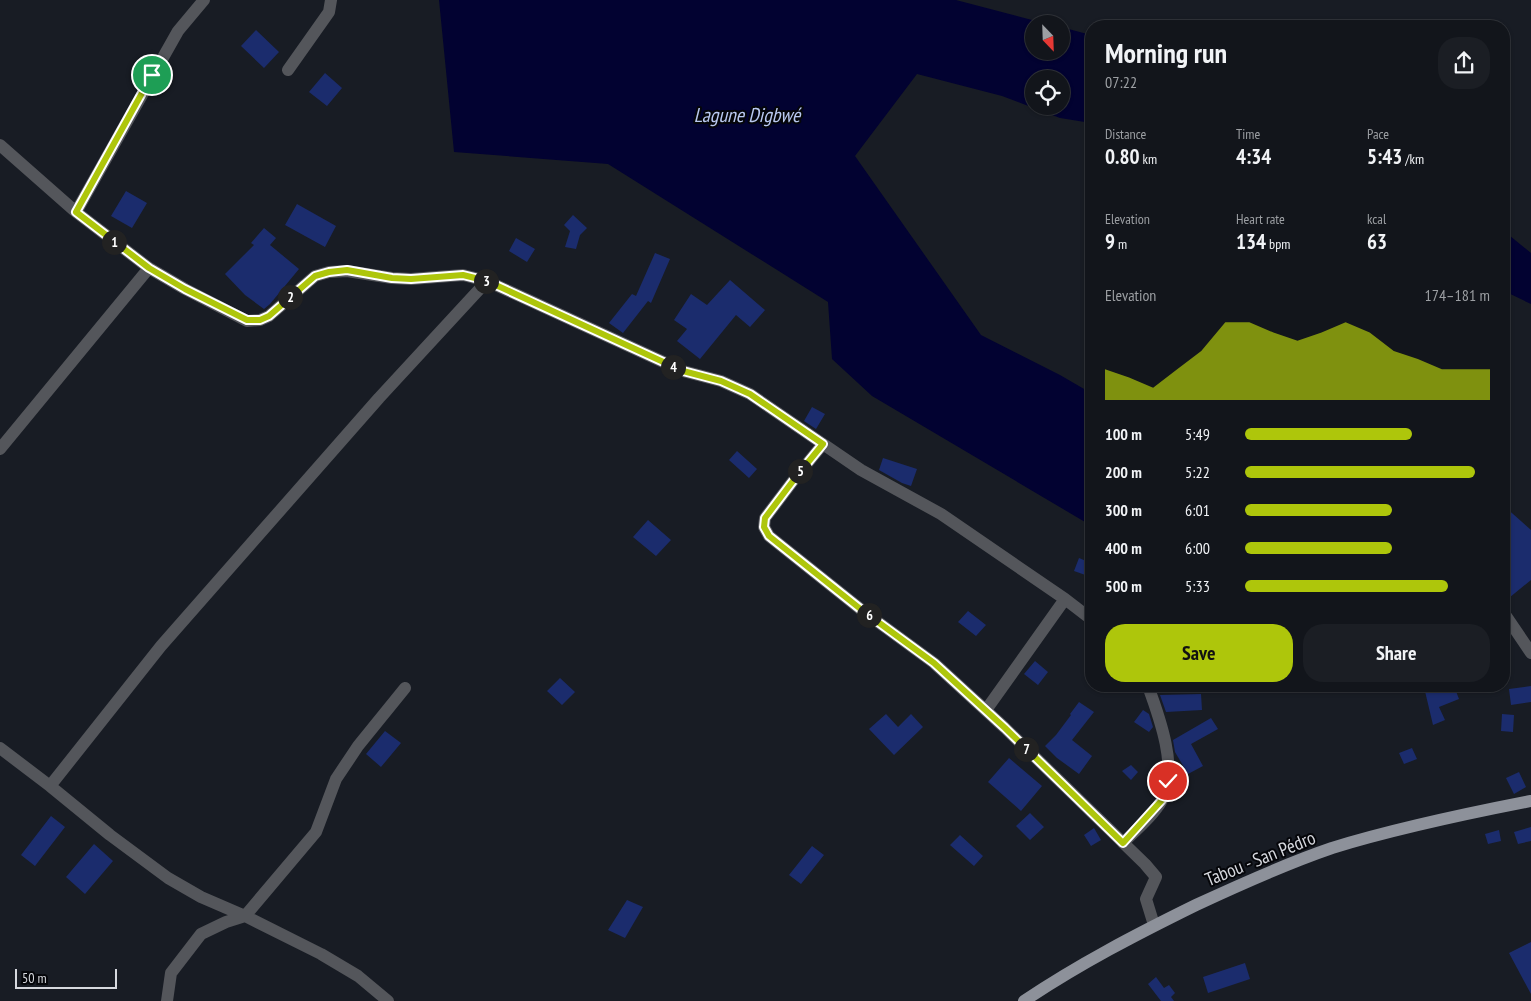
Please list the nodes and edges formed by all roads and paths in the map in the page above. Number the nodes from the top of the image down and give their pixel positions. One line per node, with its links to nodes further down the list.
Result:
1 (204, 0): 5 (street)
2 (331, 0): 3 (street)
3 (288, 70)
4 (0, 145): 5 (street)
5 (76, 212): 6 (street)
6 (149, 268): 7 (street); 9 (street)
7 (487, 281): 8 (street); 18 (street)
8 (823, 444): 10 (street); 16 (street)
9 (0, 449)
10 (1065, 599): 11 (street); 16 (street)
11 (1085, 614)
12 (1510, 622): 13 (street)
13 (1531, 653)
14 (405, 688): 21 (street)
15 (1150, 692): 20 (street)
16 (986, 710): 20 (street)
17 (0, 748): 18 (street)
18 (50, 786): 21 (street)
19 (1531, 801): 22 (main road, Tabou - San Pédro)
20 (1123, 843): 22 (street)
21 (245, 916): 23 (street); 24 (street)
22 (1154, 925): 25 (main road, Tabou - San Pédro)
23 (167, 1001)
24 (388, 1001)
25 (1024, 1001)

